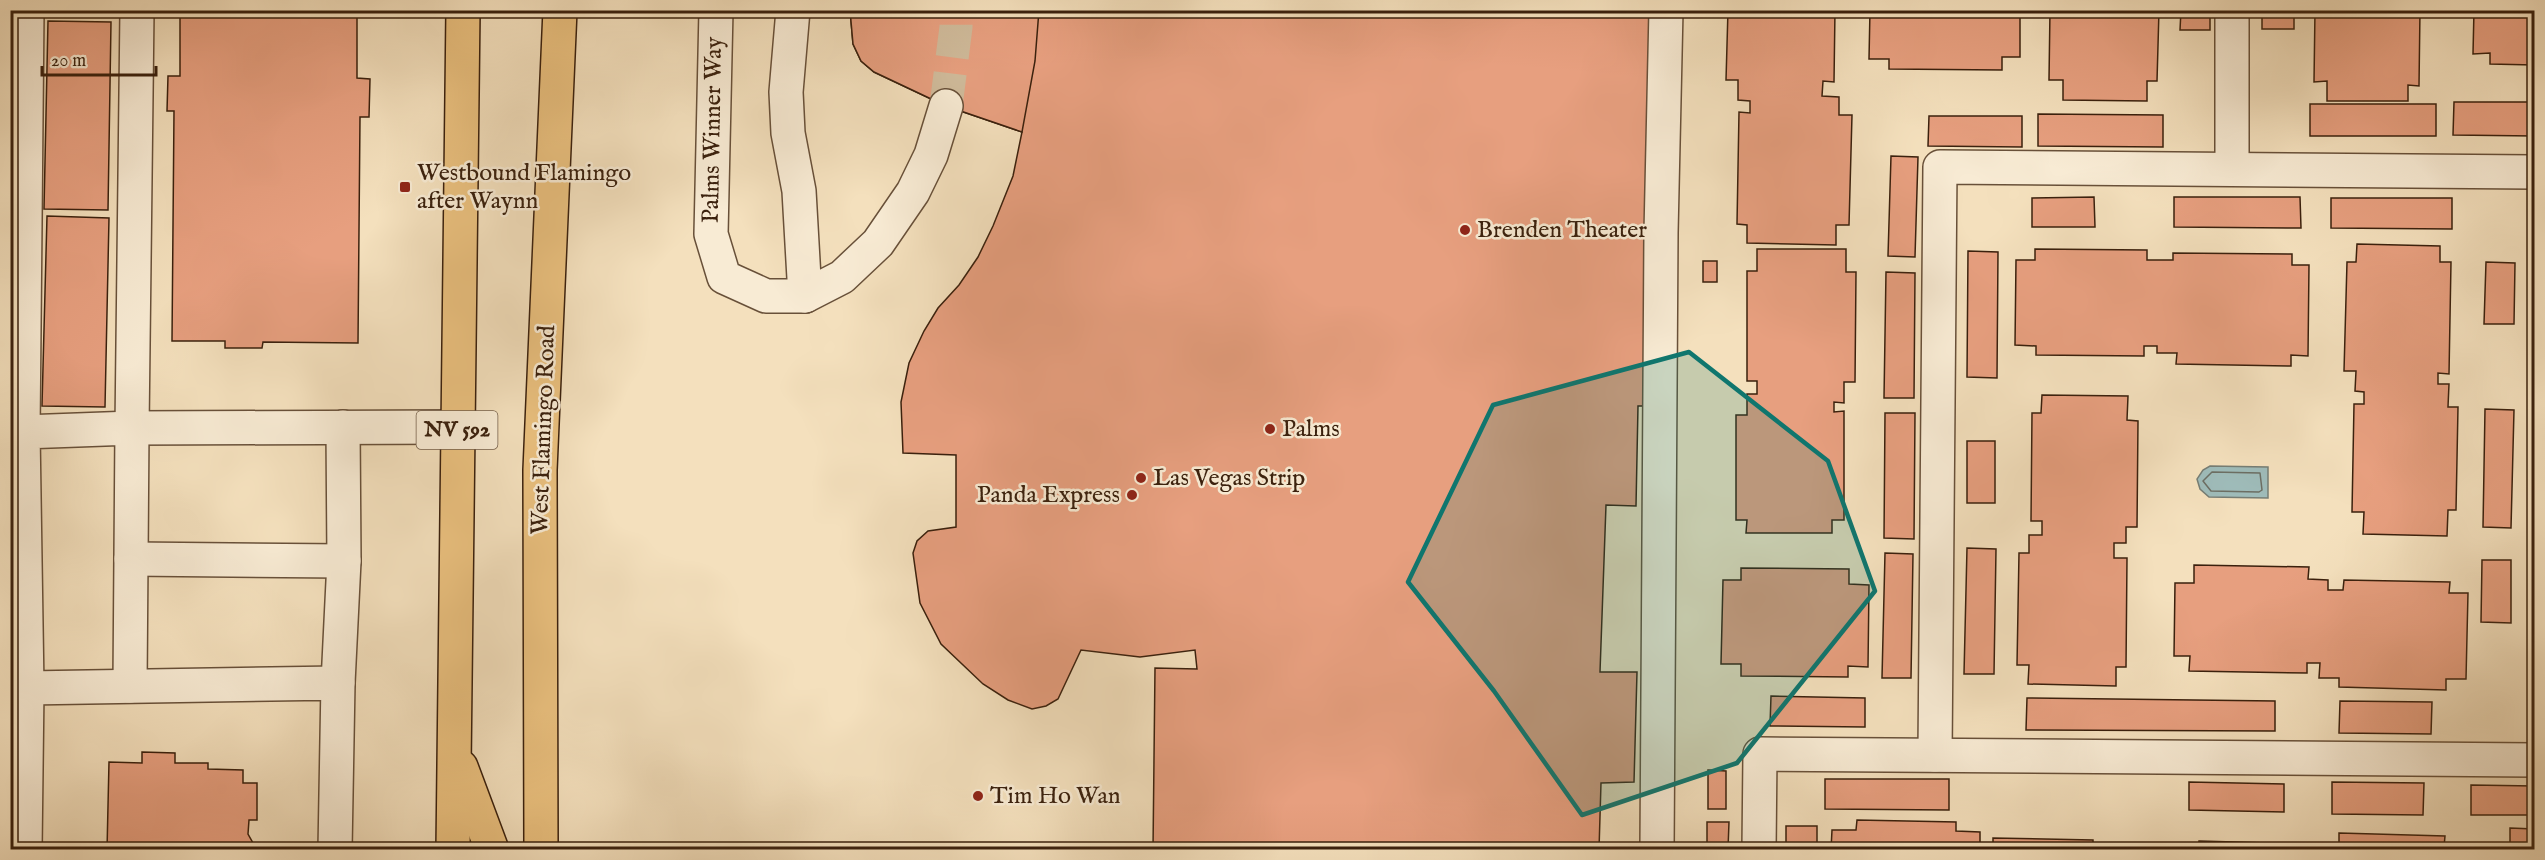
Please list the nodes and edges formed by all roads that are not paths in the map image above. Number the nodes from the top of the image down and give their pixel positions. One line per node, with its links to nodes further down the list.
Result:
1 (27, 10): 16 (street)
2 (137, 10): 15 (street)
3 (463, 10): 14 (main road, NV 592)
4 (560, 10): 29 (main road, West Flamingo Road)
5 (716, 10): 12 (street, Palms Winner Way)
6 (793, 10): 12 (street)
7 (1666, 10): 30 (street)
8 (2232, 10): 10 (street)
9 (946, 106): 12 (street, Palms Winner Way)
10 (2232, 169): 11 (street); 23 (street)
11 (2535, 172)
12 (805, 296)
13 (343, 427): 14 (street); 15 (street); 18 (street)
14 (458, 427): 22 (main road, NV 592)
15 (132, 428): 16 (street); 17 (street)
16 (23, 432): 21 (street)
17 (131, 559): 18 (street); 20 (street)
18 (344, 561): 19 (street)
19 (338, 683): 20 (street); 26 (street)
20 (130, 686): 21 (street)
21 (27, 688): 25 (street)
22 (454, 748): 27 (main road, NV 592); 28 (main road)
23 (1935, 755): 24 (street); 31 (street)
24 (2535, 760)
25 (25, 849)
26 (335, 849)
27 (453, 849)
28 (492, 849)
29 (541, 849)
30 (1657, 849)
31 (1759, 849)

